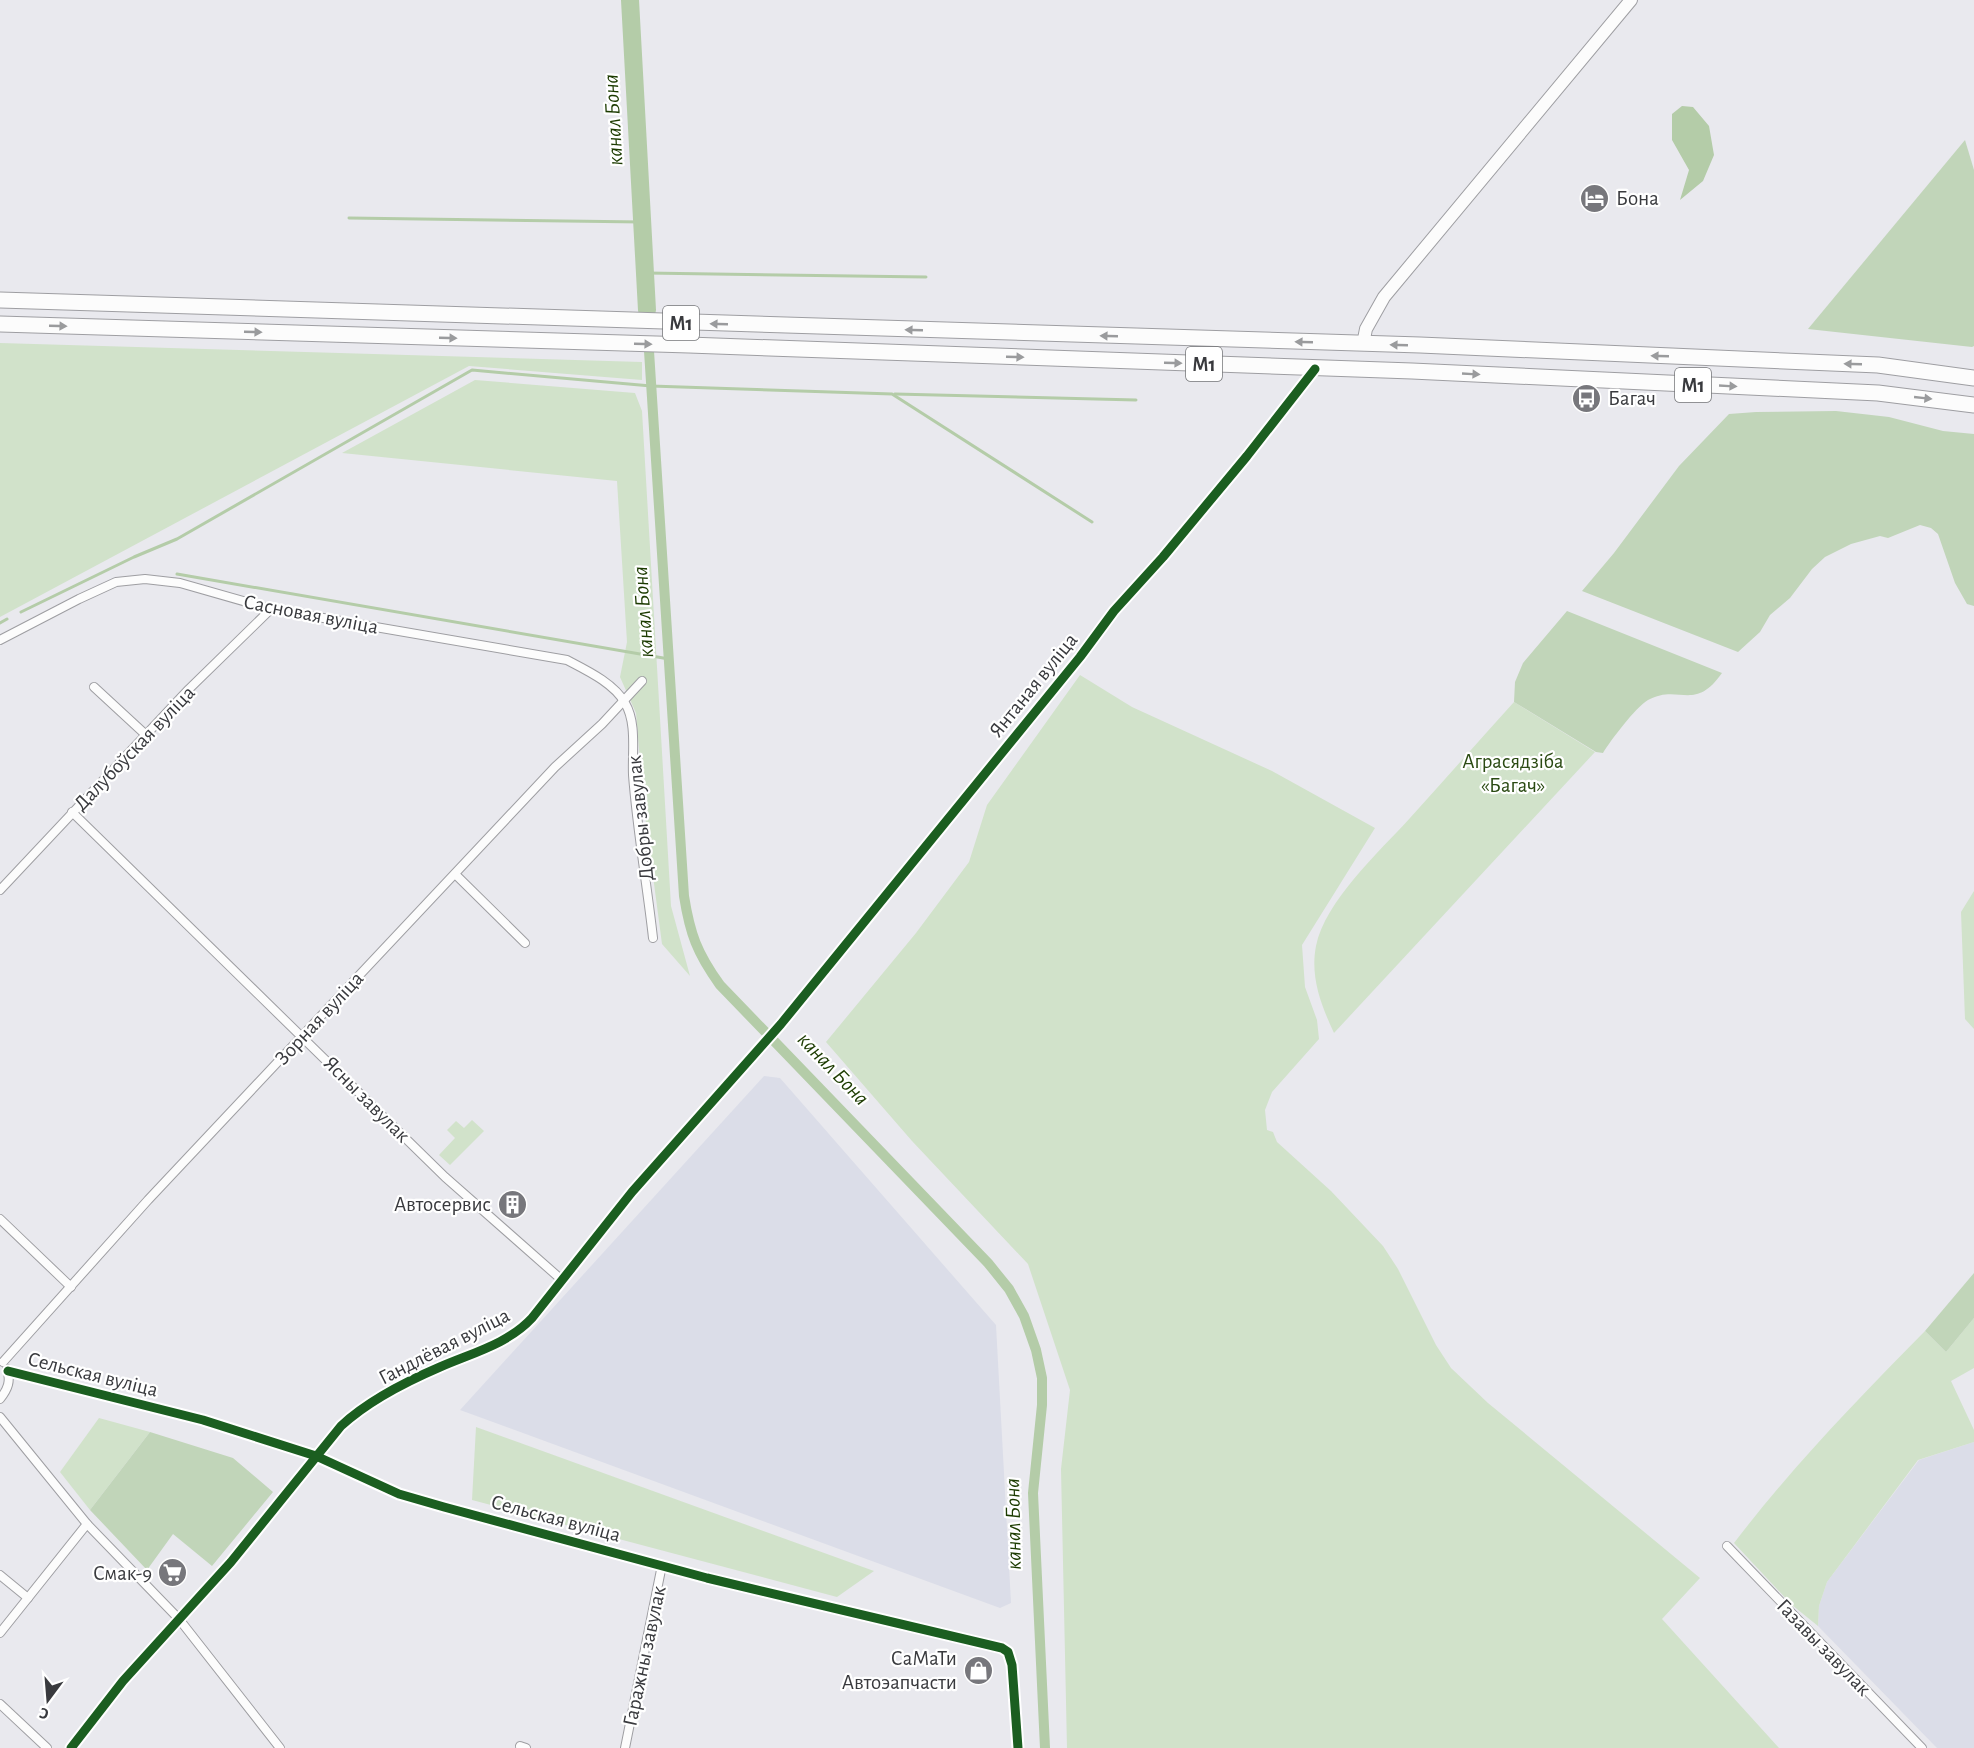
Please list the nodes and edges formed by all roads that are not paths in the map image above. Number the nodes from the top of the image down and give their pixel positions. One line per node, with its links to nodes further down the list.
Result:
1 (1631, 0): 4 (street)
2 (0, 300): 4 (highway, М1, one-way to 2)
3 (0, 324): 5 (highway, М1, one-way to 5)
4 (1363, 344): 6 (highway, М1, one-way to 4)
5 (1315, 369): 7 (highway, М1, one-way to 7); 19 (street, Янтаная вуліца)
6 (1974, 378)
7 (1974, 405)
8 (271, 609): 9 (street, Сасновая вуліца); 12 (street, Сасновая вуліца); 13 (street, Далубоўская вуліца)
9 (0, 640)
10 (642, 681): 12 (street, Зорная вуліца)
11 (94, 687): 13 (street)
12 (624, 700): 15 (street, Зорная вуліца); 17 (street, Добры завулак)
13 (146, 735): 14 (street, Далубоўская вуліца)
14 (72, 812): 16 (street, Далубоўская вуліца); 20 (street, Ясны завулак)
15 (455, 874): 18 (street); 20 (street, Зорная вуліца)
16 (0, 890)
17 (653, 938)
18 (525, 943)
19 (781, 1024): 22 (street, Гандлёвая вуліца)
20 (303, 1036): 22 (street, Ясны завулак); 23 (street, Зорная вуліца)
21 (0, 1219): 23 (street)
22 (563, 1281): 28 (street, Гандлёвая вуліца)
23 (70, 1287): 24 (street, Зорная вуліца)
24 (2, 1361): 25 (street, Зорная вуліца)
25 (8, 1371): 26 (street); 28 (street, Сельская вуліца)
26 (0, 1399)
27 (0, 1417): 29 (street)
28 (315, 1456): 31 (street, Сельская вуліца); 34 (street, Гандлёвая вуліца)
29 (87, 1524): 33 (street); 34 (street)
30 (1727, 1545): 42 (street, Газавы завулак)
31 (662, 1565): 40 (street, Гаражны завулак); 41 (street, Сельская вуліца)
32 (0, 1575): 33 (street)
33 (28, 1598): 35 (street)
34 (179, 1619): 38 (street, Гандлёвая вуліца); 39 (street)
35 (0, 1633)
36 (0, 1704): 37 (street)
37 (46, 1748)
38 (71, 1748)
39 (280, 1748)
40 (625, 1748)
41 (1018, 1748)
42 (1922, 1748)

